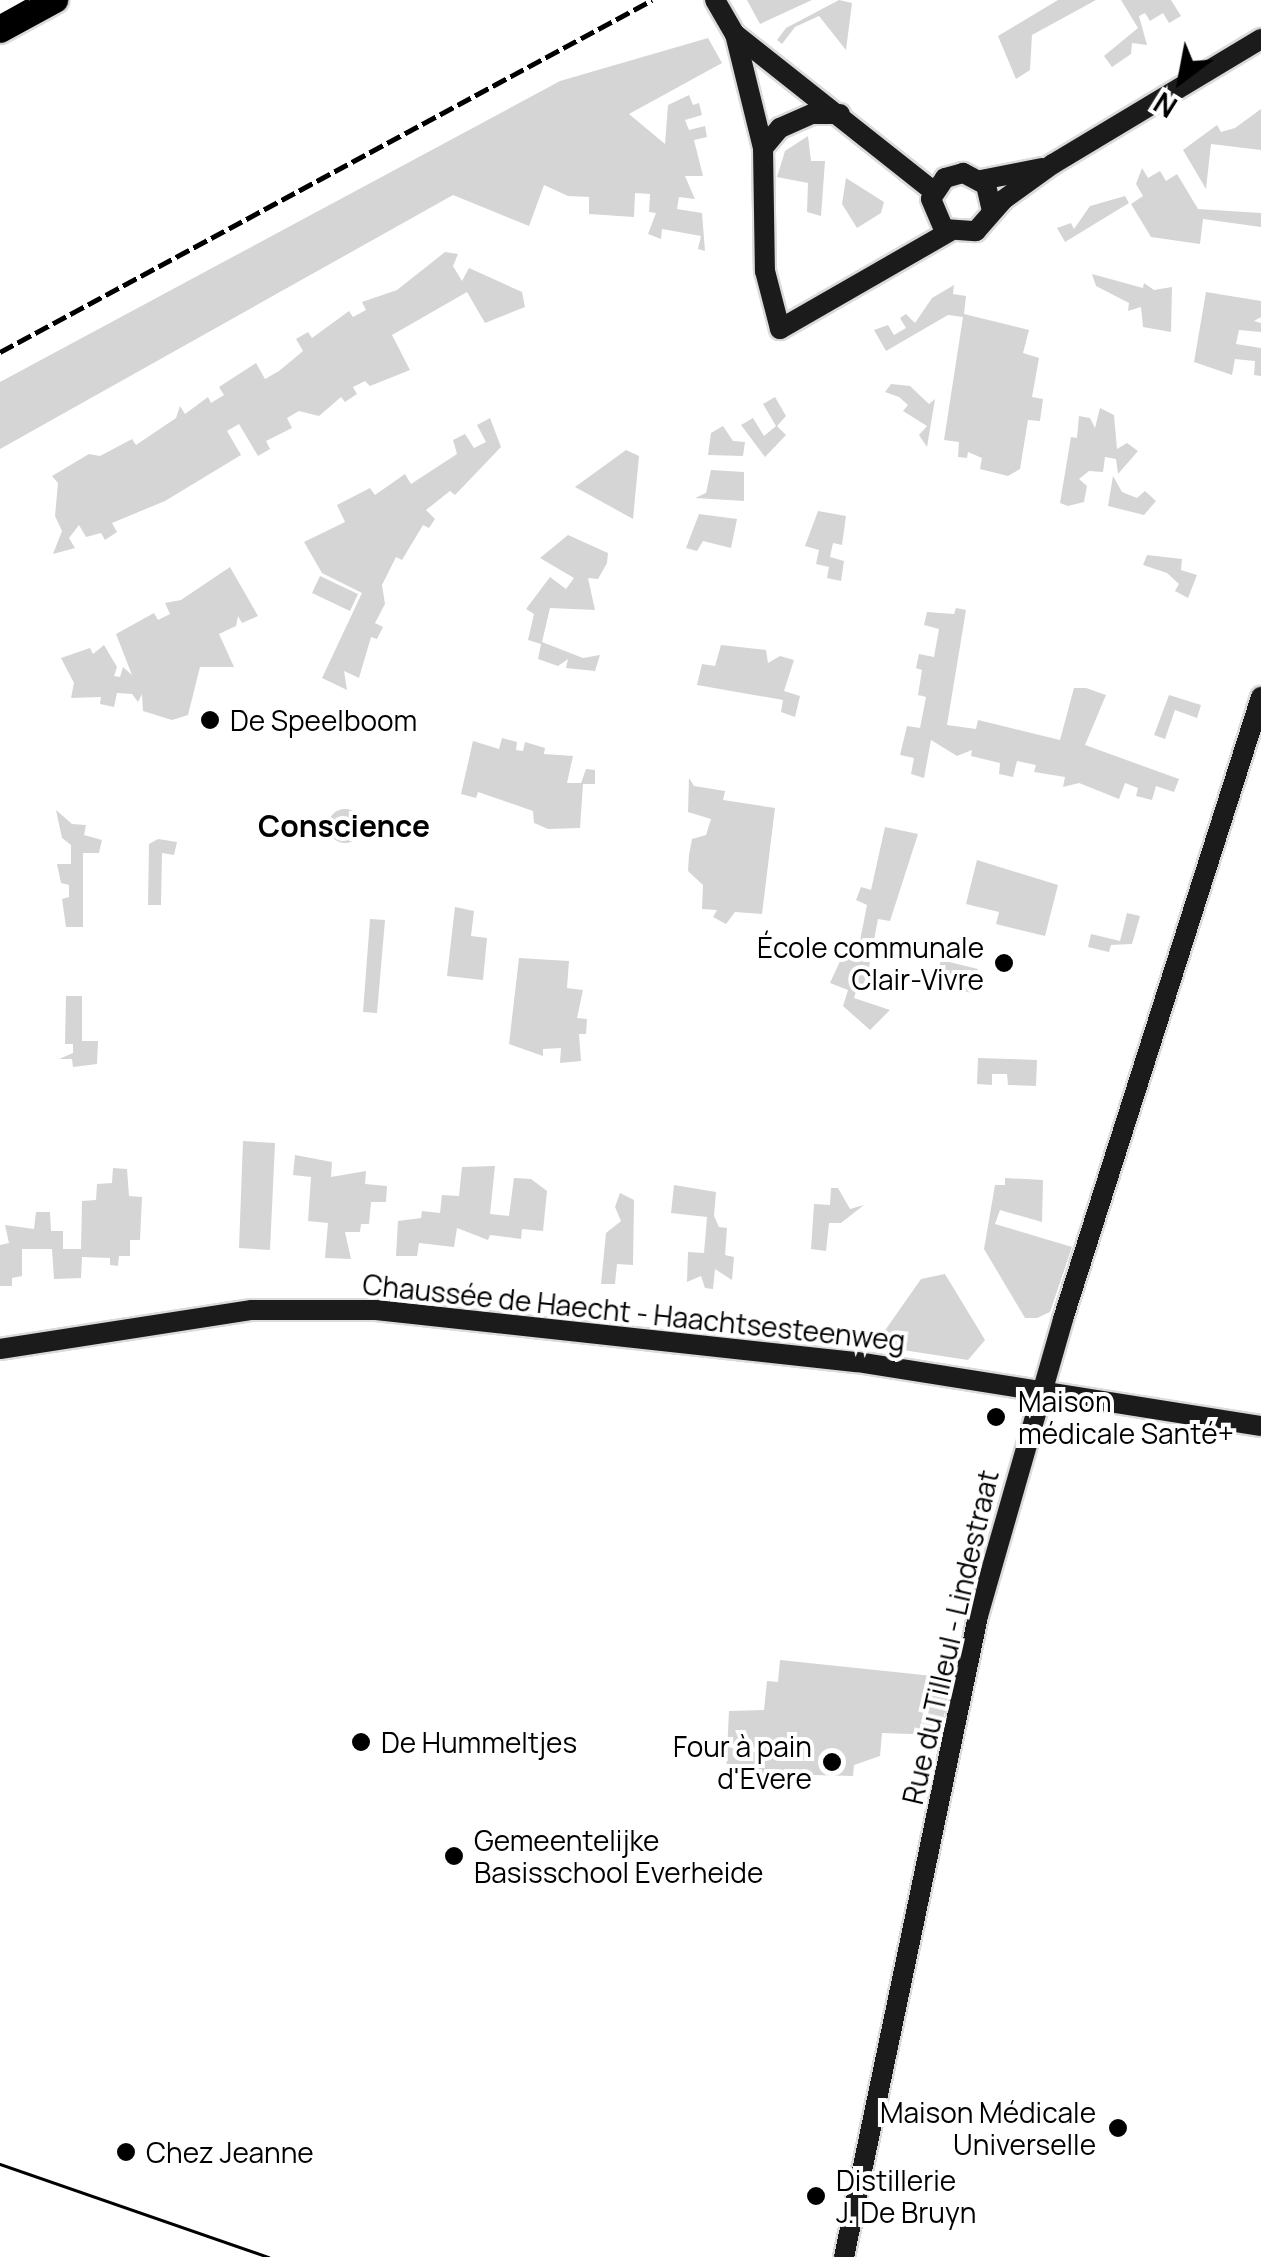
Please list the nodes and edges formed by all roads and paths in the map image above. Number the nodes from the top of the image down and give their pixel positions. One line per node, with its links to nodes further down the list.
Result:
1 (55, 0): 4 (main road)
2 (715, 0): 3 (street)
3 (731, 28): 6 (street); 7 (street)
4 (0, 30)
5 (1261, 39): 8 (street)
6 (840, 114): 7 (street); 10 (street)
7 (763, 148): 12 (street)
8 (1053, 164): 9 (street); 11 (street)
9 (981, 180): 10 (street); 11 (street)
10 (934, 191): 12 (street)
11 (992, 211): 12 (street)
12 (942, 226)
13 (1261, 698): 15 (street, Rue du Tilleul - Lindestraat)
14 (0, 1349): 15 (street, Chaussée de Haecht - Haachtsesteenweg)
15 (1041, 1392): 16 (street, Chaussée de Haecht - Haachtsesteenweg); 17 (street, Rue du Tilleul - Lindestraat)
16 (1261, 1426)
17 (844, 2257)

